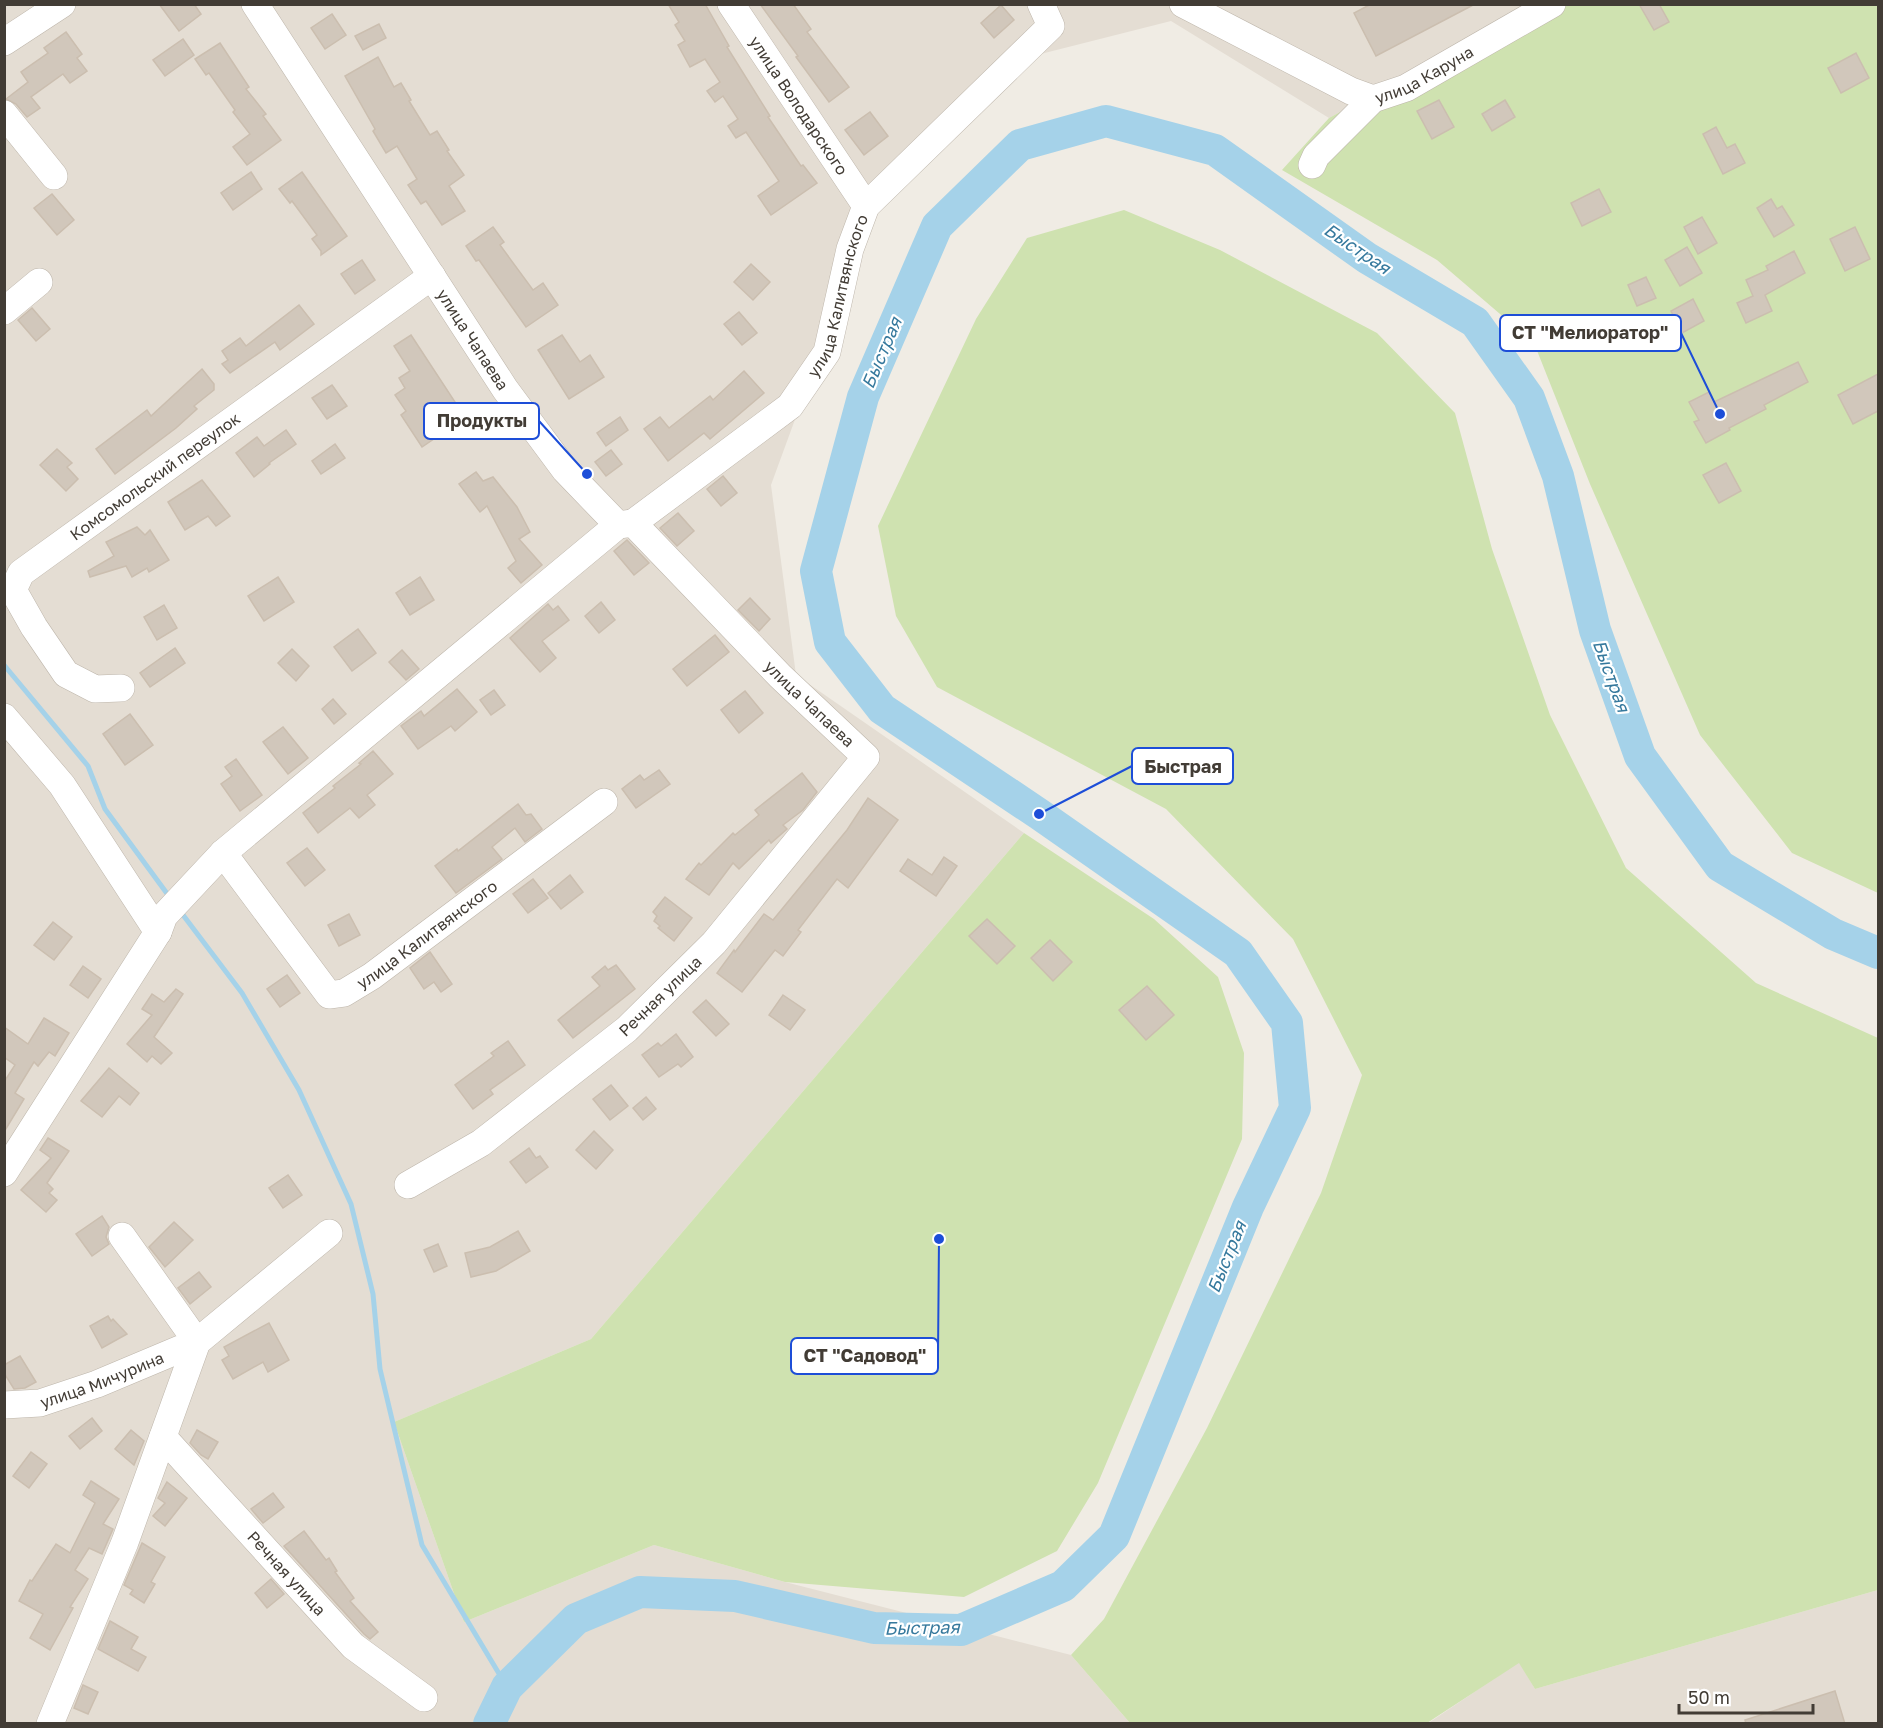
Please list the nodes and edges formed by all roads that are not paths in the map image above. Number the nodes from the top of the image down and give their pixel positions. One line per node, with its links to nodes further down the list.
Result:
1 (62, 4): 7 (street)
2 (255, 4): 13 (street, улица Чапаева)
3 (731, 4): 12 (street, улица Володарского)
4 (1183, 4): 8 (street)
5 (1552, 4): 8 (street, улица Каруна)
6 (1046, 15): 12 (street, улица Калитвянского)
7 (4, 42)
8 (1373, 99): 10 (street, улица Каруна)
9 (4, 114): 11 (street)
10 (1312, 165)
11 (54, 176)
12 (866, 206): 16 (street, улица Калитвянского)
13 (432, 276): 16 (street, улица Чапаева); 17 (street, Комсомольский переулок)
14 (39, 282): 15 (street)
15 (4, 311)
16 (625, 524): 19 (street, улица Чапаева); 21 (street, улица Калитвянского)
17 (121, 688)
18 (4, 717): 22 (street)
19 (866, 756): 24 (street, Речная улица)
20 (604, 802): 21 (street, улица Калитвянского)
21 (218, 858): 22 (street, улица Калитвянского)
22 (161, 924): 23 (street, улица Калитвянского)
23 (4, 1173)
24 (408, 1185)
25 (328, 1233): 27 (street)
26 (122, 1236): 27 (street)
27 (197, 1342): 28 (street, улица Мичурина); 29 (street)
28 (4, 1405)
29 (163, 1437): 30 (street, Речная улица); 31 (street)
30 (424, 1698)
31 (50, 1724)

